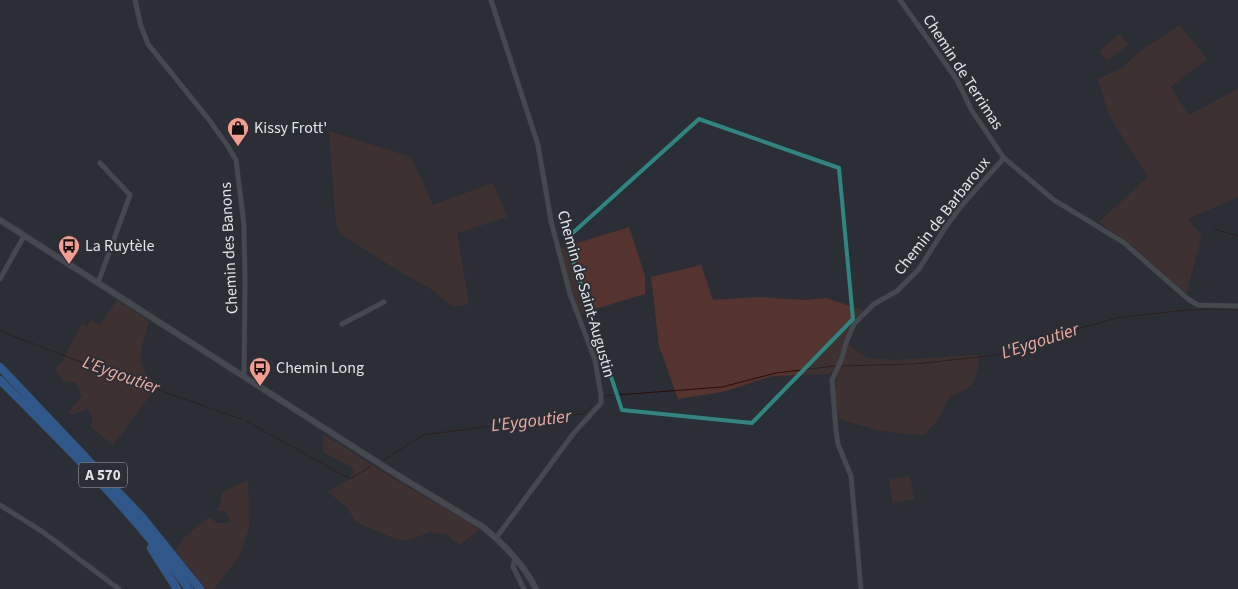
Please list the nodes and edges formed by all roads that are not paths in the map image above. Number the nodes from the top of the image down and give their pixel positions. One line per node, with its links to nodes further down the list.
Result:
1 (135, 0): 14 (street, Chemin des Banons)
2 (491, 0): 18 (street, Chemin de Saint-Augustin)
3 (900, 0): 4 (street, Chemin de Terrimas)
4 (1004, 158): 11 (street, Chemin de Terrimas); 26 (street, Chemin de Barbaroux)
5 (100, 163): 9 (street)
6 (0, 220): 7 (main road)
7 (24, 236): 8 (street); 9 (main road)
8 (0, 279)
9 (98, 283): 14 (main road)
10 (384, 302): 12 (street)
11 (1238, 306)
12 (342, 324)
13 (0, 367): 23 (highway, A 570)
14 (244, 377): 18 (main road)
15 (0, 380): 16 (highway, A 570)
16 (112, 497): 21 (highway); 22 (highway, A 570)
17 (0, 504): 20 (street)
18 (496, 538): 19 (main road)
19 (516, 559): 24 (street); 25 (main road)
20 (119, 589)
21 (177, 589)
22 (190, 589)
23 (200, 589)
24 (524, 589)
25 (536, 589)
26 (861, 589)

